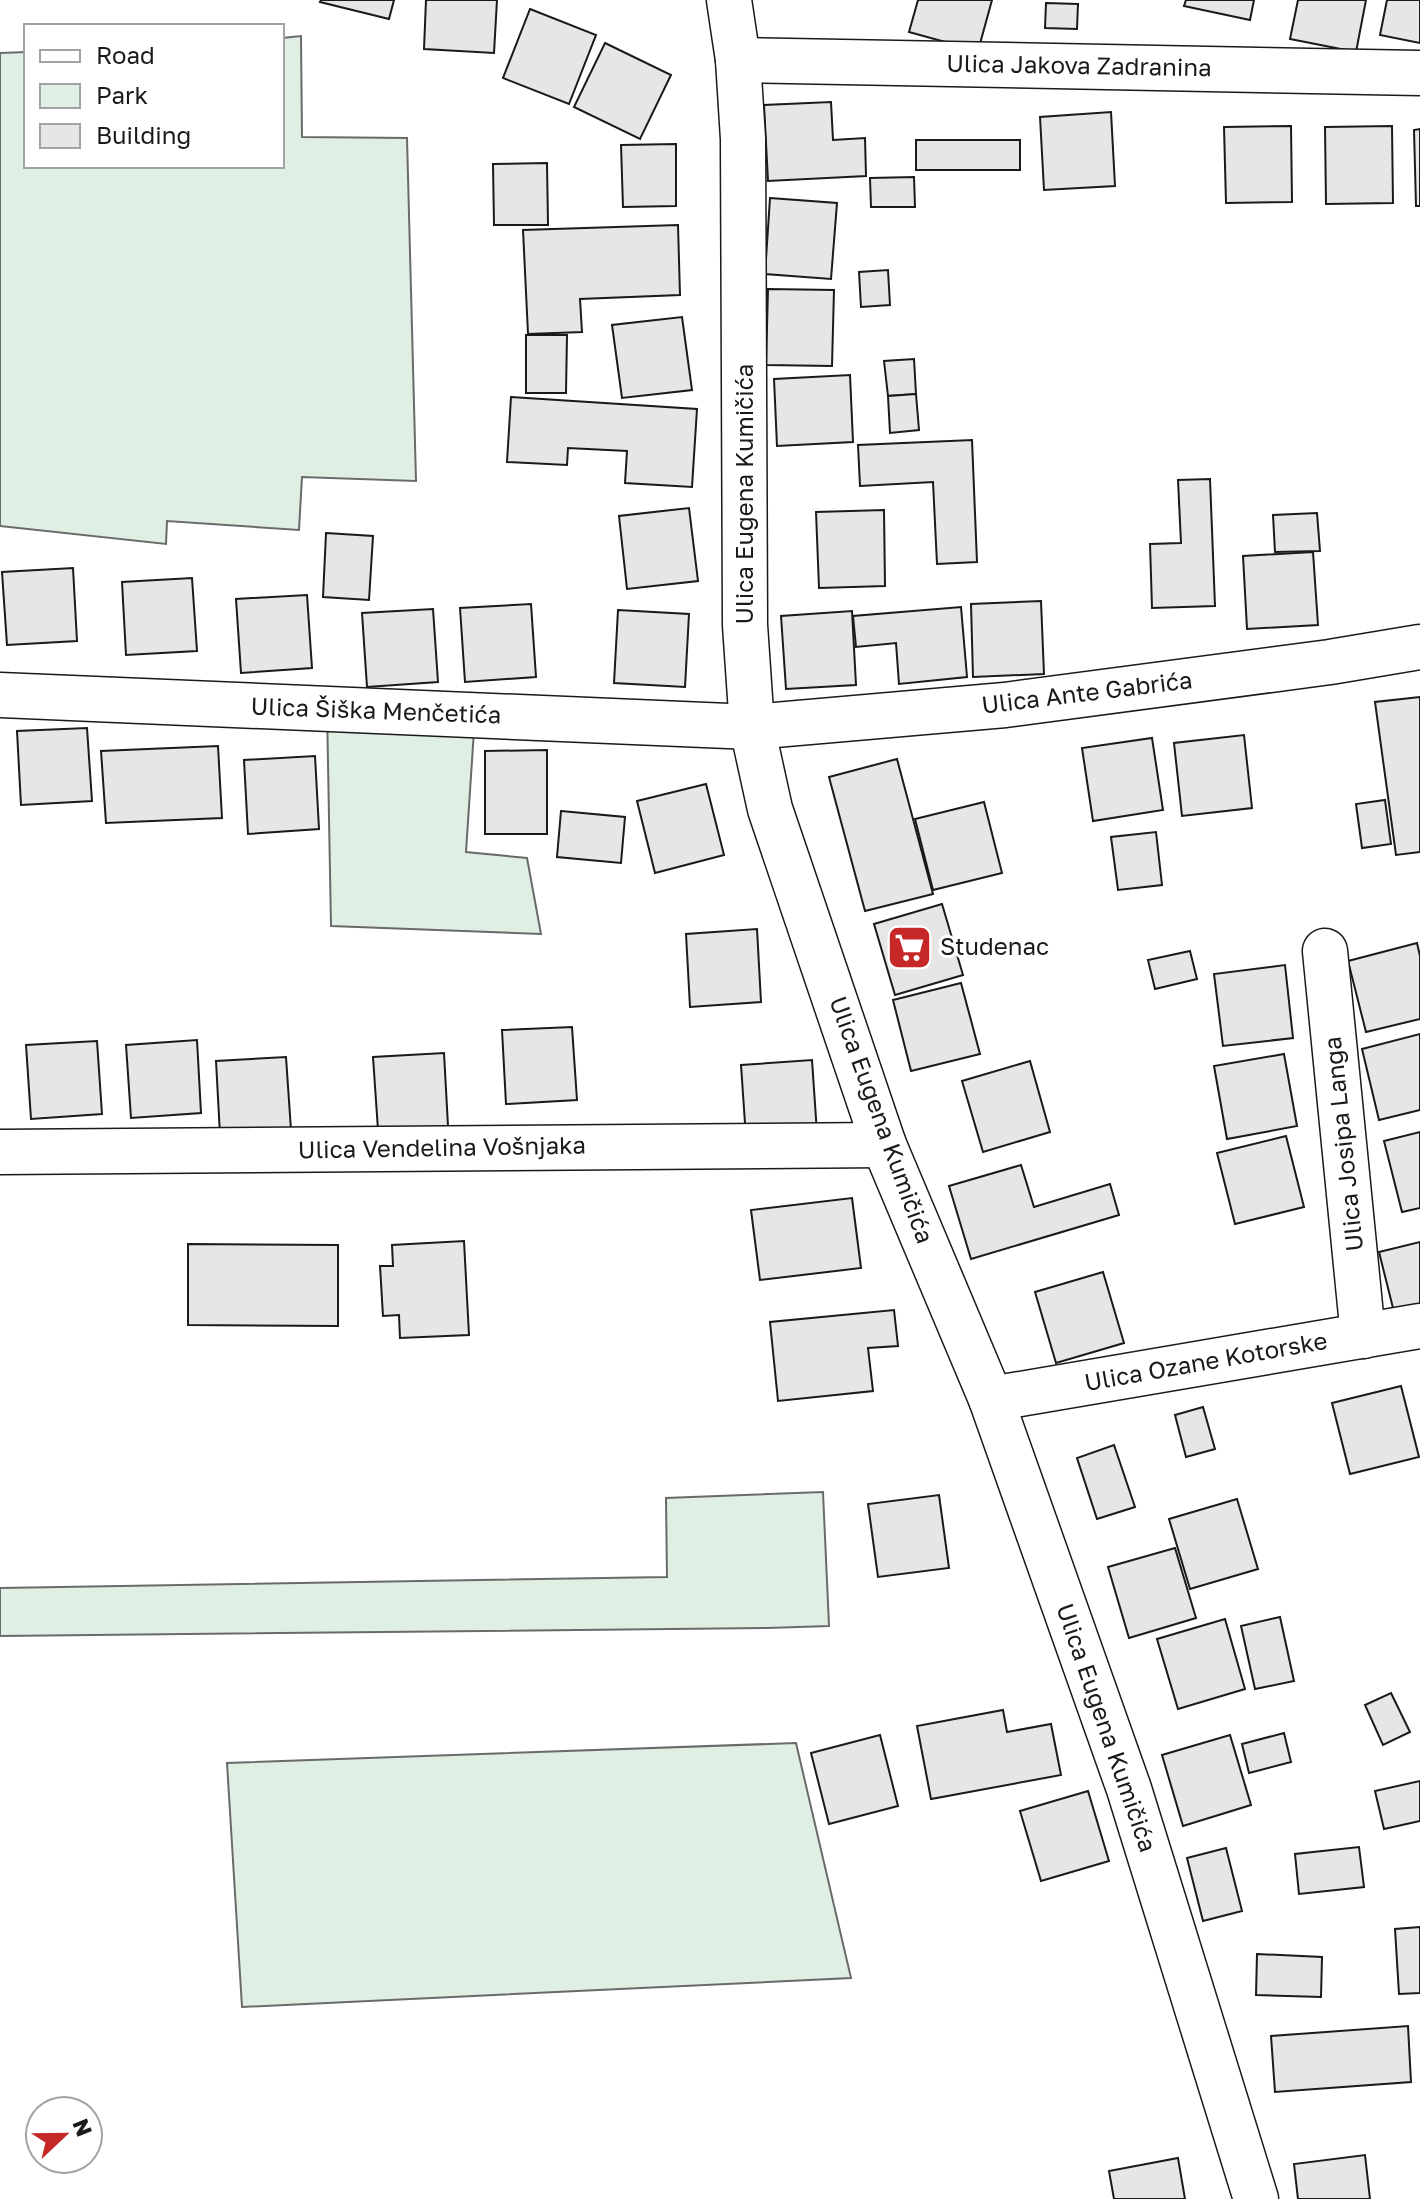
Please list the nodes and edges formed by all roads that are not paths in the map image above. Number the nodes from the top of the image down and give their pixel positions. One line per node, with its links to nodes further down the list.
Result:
1 (729, 0): 2 (street, Ulica Eugena Kumičića)
2 (738, 60): 3 (street, Ulica Jakova Zadranina); 6 (street, Ulica Eugena Kumičića)
3 (1420, 73)
4 (1420, 647): 6 (street, Ulica Ante Gabrića)
5 (0, 695): 6 (street, Ulica Šiška Menčetića)
6 (752, 727): 8 (street, Ulica Eugena Kumičića)
7 (1325, 951): 11 (street, Ulica Josipa Langa)
8 (884, 1145): 9 (street, Ulica Vendelina Vošnjaka); 12 (street, Ulica Eugena Kumičića)
9 (0, 1152)
10 (1420, 1326): 11 (street, Ulica Ozane Kotorske)
11 (1363, 1336): 12 (street, Ulica Ozane Kotorske)
12 (991, 1399): 13 (street, Ulica Eugena Kumičića)
13 (1256, 2199)

